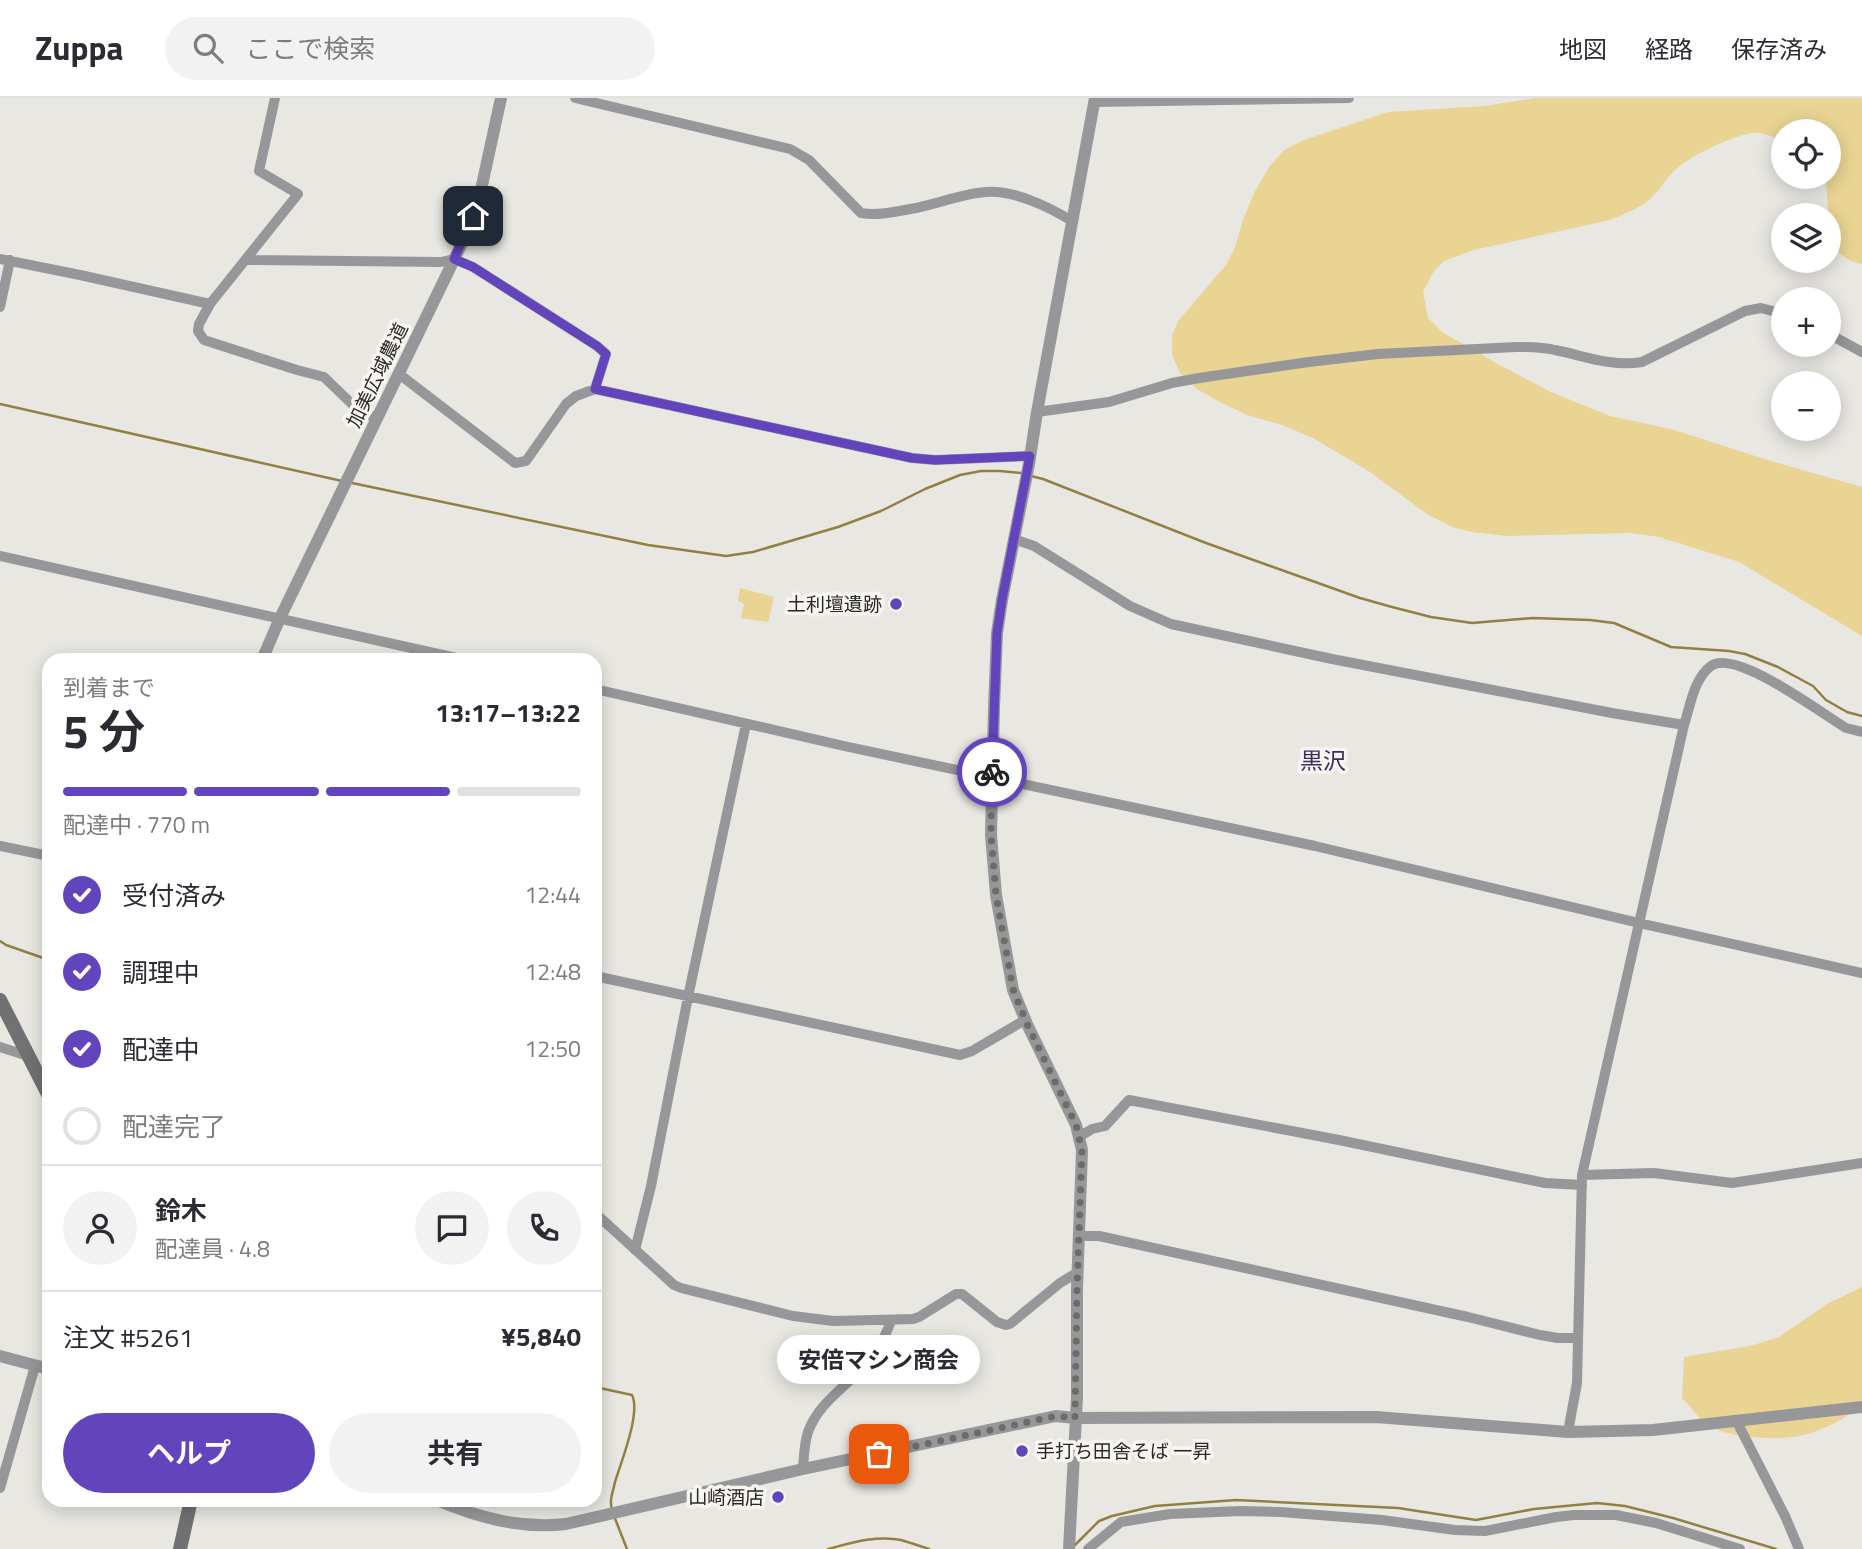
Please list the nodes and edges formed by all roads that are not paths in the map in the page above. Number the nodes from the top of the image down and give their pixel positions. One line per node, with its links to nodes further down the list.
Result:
1 (275, 98): 9 (street)
2 (501, 98): 7 (street, 加美広域農道)
3 (575, 98): 6 (street)
4 (1349, 98): 5 (street)
5 (1094, 100): 6 (street)
6 (1072, 221): 17 (street)
7 (454, 259): 9 (street); 15 (street, 加美広域農道); 16 (street)
8 (5, 260): 10 (street); 11 (street)
9 (246, 260): 10 (street)
10 (210, 304): 18 (street)
11 (0, 307)
12 (1771, 311): 17 (street)
13 (1841, 341): 14 (street)
14 (1862, 352)
15 (399, 374): 16 (street); 18 (street, 加美広域農道)
16 (595, 389): 19 (street)
17 (1037, 412): 19 (street)
18 (377, 419): 22 (street, 加美広域農道)
19 (1030, 460): 20 (street)
20 (1014, 539): 27 (street); 29 (street)
21 (0, 556): 22 (street)
22 (280, 618): 23 (street, 加美広域農道); 24 (street)
23 (265, 653)
24 (434, 653)
25 (602, 692): 26 (street)
26 (746, 724): 29 (street); 35 (street)
27 (1685, 725): 28 (street); 32 (street)
28 (1862, 732)
29 (992, 776): 32 (street); 37 (street)
30 (0, 846): 31 (street)
31 (42, 855)
32 (1639, 923): 33 (street); 43 (street)
33 (1862, 973)
34 (602, 978): 35 (street)
35 (688, 997): 37 (street); 46 (street)
36 (0, 1000): 39 (main road)
37 (1025, 1020): 41 (street)
38 (0, 1047): 39 (street)
39 (28, 1056): 40 (main road)
40 (42, 1083)
41 (1079, 1137): 43 (street); 45 (street)
42 (1862, 1163): 43 (street)
43 (1582, 1180): 49 (street)
44 (602, 1219): 46 (street)
45 (1079, 1236): 47 (street); 49 (street)
46 (635, 1250): 48 (street)
47 (1078, 1272): 48 (street); 54 (street)
48 (891, 1321): 57 (street)
49 (1577, 1338): 56 (street)
50 (0, 1356): 51 (street)
51 (35, 1366): 52 (street); 58 (street)
52 (42, 1368)
53 (1862, 1408): 55 (street)
54 (1075, 1418): 56 (street); 57 (street); 61 (street)
55 (1737, 1422): 56 (street); 65 (street)
56 (1568, 1432)
57 (803, 1469): 60 (street)
58 (0, 1488)
59 (189, 1507): 62 (main road)
60 (464, 1507)
61 (1070, 1546)
62 (180, 1549)
63 (1088, 1549): 64 (street)
64 (1740, 1549)
65 (1799, 1549)

